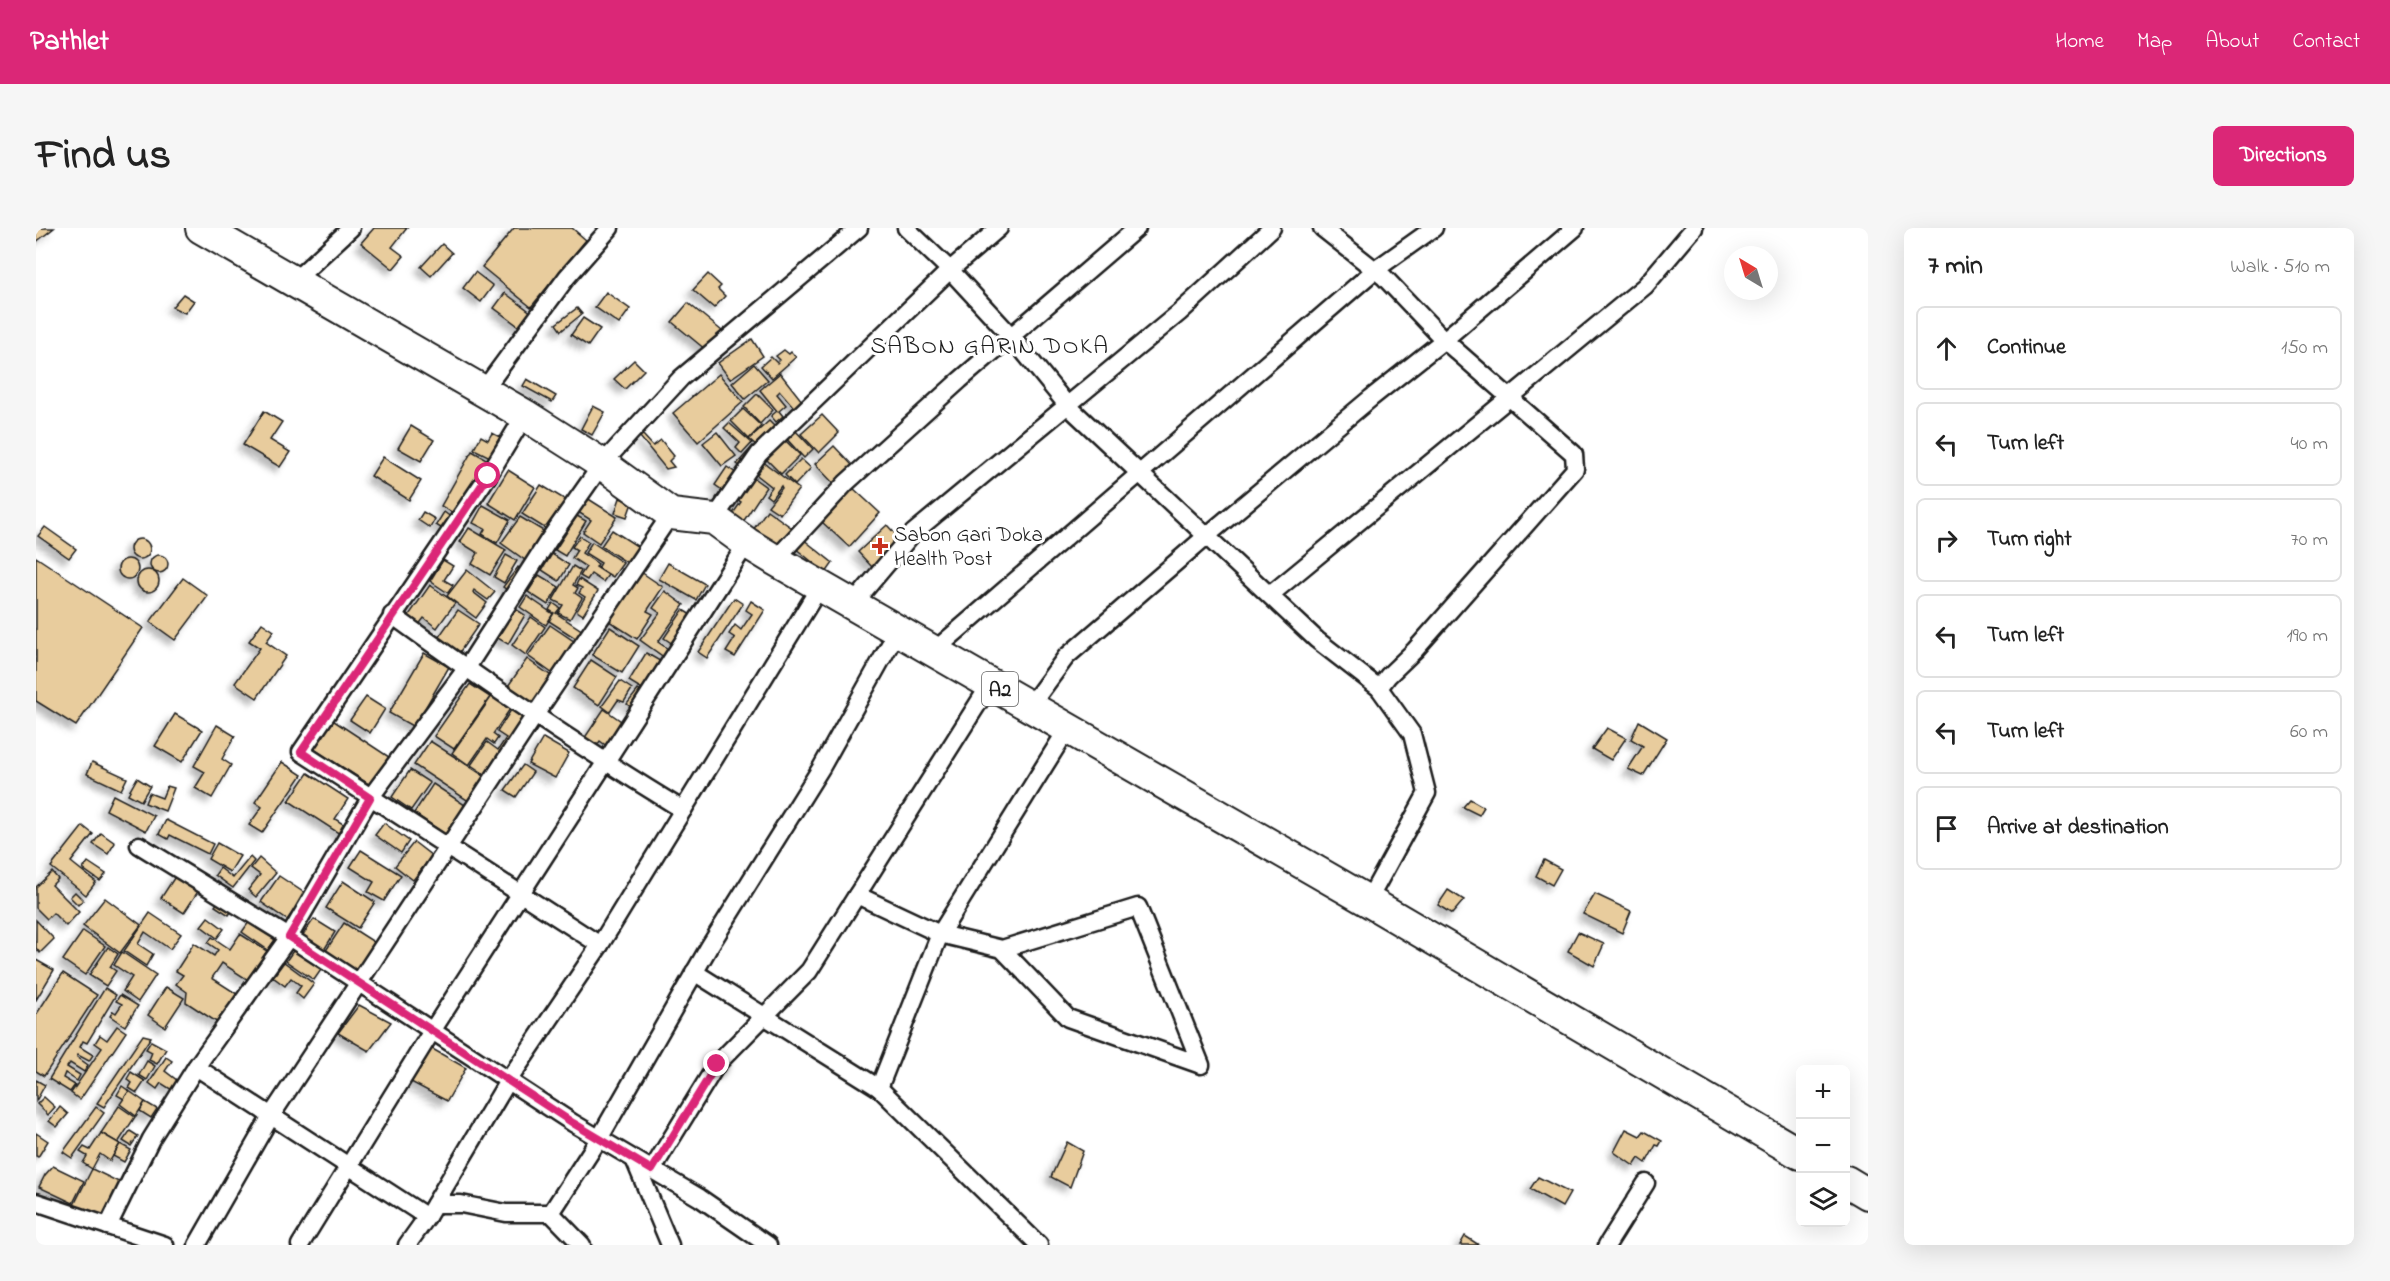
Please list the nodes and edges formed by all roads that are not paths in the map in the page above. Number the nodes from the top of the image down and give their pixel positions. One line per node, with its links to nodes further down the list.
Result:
1 (201, 228): 15 (highway, A2)
2 (351, 228): 15 (street)
3 (610, 228): 18 (street)
4 (859, 228): 22 (street)
5 (906, 228): 13 (street)
6 (999, 228): 13 (street)
7 (1137, 228): 16 (street)
8 (1272, 228): 20 (street)
9 (1322, 228): 14 (street)
10 (1434, 228): 14 (street)
11 (1575, 228): 17 (street)
12 (1694, 228): 19 (street)
13 (950, 270): 16 (street); 25 (street)
14 (1375, 270): 17 (street); 23 (street)
15 (294, 281): 18 (highway, A2)
16 (1011, 336): 20 (street); 28 (street)
17 (1444, 340): 19 (street); 26 (street)
18 (483, 391): 21 (highway, A2)
19 (1510, 397): 30 (street); 37 (street)
20 (1067, 405): 23 (street); 31 (street)
21 (525, 415): 22 (highway, A2); 32 (street)
22 (602, 464): 24 (highway, A2); 35 (street)
23 (1140, 472): 26 (street); 34 (street)
24 (671, 514): 25 (highway, A2); 39 (street)
25 (714, 519): 27 (highway, A2)
26 (1207, 536): 30 (street); 38 (street)
27 (747, 543): 28 (highway, A2); 41 (street)
28 (775, 560): 29 (highway, A2)
29 (820, 585): 31 (highway, A2); 43 (street)
30 (1270, 595): 37 (street)
31 (853, 604): 33 (highway, A2)
32 (392, 615): 35 (street); 42 (street)
33 (898, 630): 34 (highway, A2); 53 (street)
34 (934, 651): 36 (highway, A2)
35 (466, 669): 39 (street); 42 (street)
36 (991, 683): 38 (highway, A2); 47 (street)
37 (1379, 688): 48 (street)
38 (1030, 706): 40 (highway, A2)
39 (535, 716): 41 (street); 45 (street)
40 (1068, 728): 48 (highway, A2); 49 (street)
41 (606, 763): 43 (street); 46 (street)
42 (370, 798): 45 (street); 50 (street)
43 (683, 810): 51 (street)
44 (139, 845): 50 (street)
45 (447, 848): 46 (street); 54 (street)
46 (520, 894): 51 (street); 56 (street)
47 (857, 895): 49 (street); 55 (street)
48 (1368, 901): 62 (highway, A2)
49 (940, 934): 52 (street); 59 (street)
50 (289, 937): 54 (street); 57 (street)
51 (600, 945): 58 (street)
52 (1002, 949): 52 (street)
53 (694, 972): 55 (street); 61 (street)
54 (358, 983): 56 (street); 60 (street)
55 (765, 1016): 59 (street); 65 (street)
56 (432, 1031): 58 (street); 64 (street)
57 (196, 1067): 60 (street); 72 (street)
58 (508, 1081): 61 (street); 70 (street)
59 (879, 1088): 80 (street)
60 (272, 1116): 64 (street); 74 (street)
61 (599, 1139): 63 (street); 71 (street)
62 (1796, 1152)
63 (634, 1159): 65 (street); 78 (street)
64 (348, 1165): 70 (street); 75 (street)
65 (652, 1170): 79 (street)
66 (1646, 1183): 81 (street)
67 (1850, 1184): 68 (highway)
68 (1868, 1194)
69 (36, 1202): 72 (street)
70 (431, 1211): 71 (street); 76 (street)
71 (551, 1213): 77 (street)
72 (108, 1226): 73 (street)
73 (165, 1245)
74 (197, 1245)
75 (300, 1245)
76 (407, 1245)
77 (582, 1245)
78 (670, 1245)
79 (768, 1245)
80 (1039, 1245)
81 (1607, 1245)

